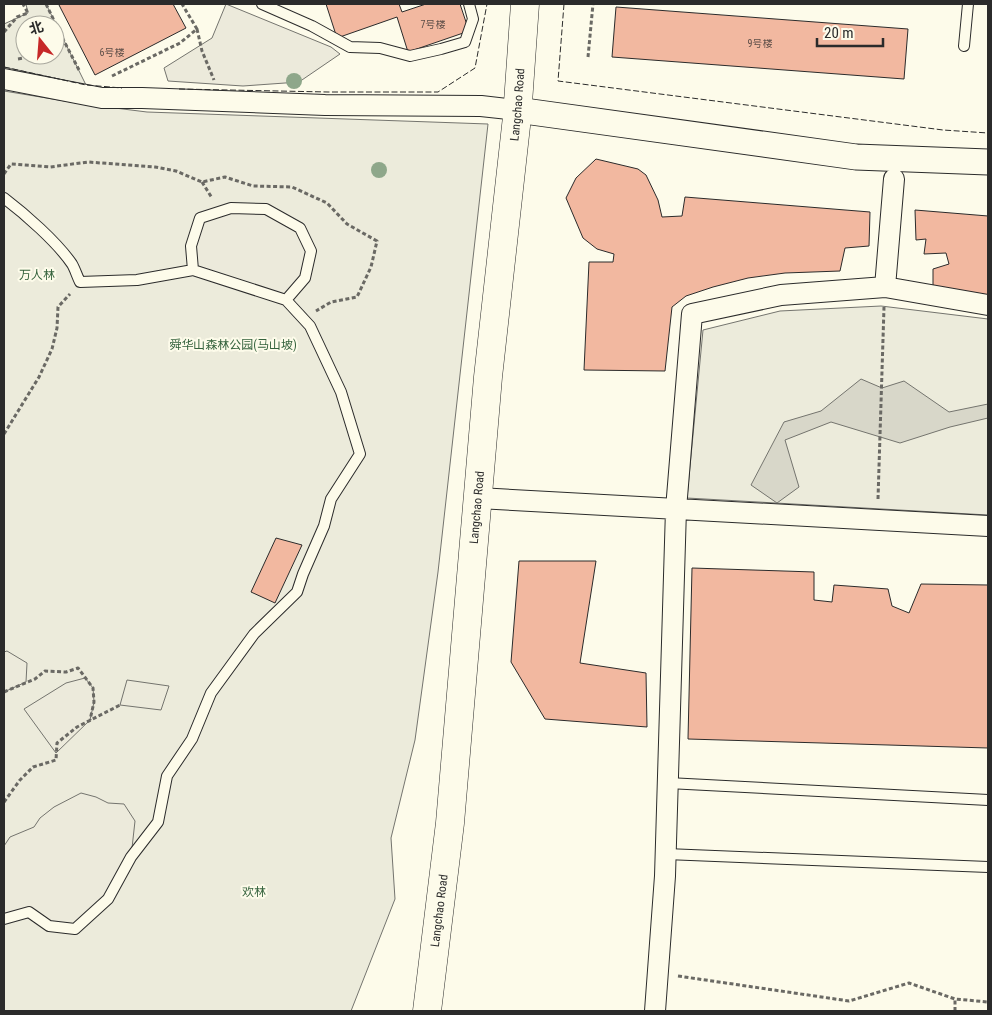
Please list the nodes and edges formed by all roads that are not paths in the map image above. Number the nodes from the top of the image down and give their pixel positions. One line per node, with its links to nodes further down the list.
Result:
1 (262, 4): 2 (lane)
2 (469, 4)
3 (525, 4): 7 (main road, Langchao Road)
4 (968, 4): 5 (lane)
5 (964, 46)
6 (4, 79): 7 (street)
7 (517, 110): 8 (street); 15 (main road, Langchao Road)
8 (988, 162)
9 (894, 179): 12 (street)
10 (4, 198): 11 (lane)
11 (193, 270): 13 (lane); 13 (lane)
12 (885, 287): 14 (street); 16 (street)
13 (286, 300): 22 (lane)
14 (988, 305)
15 (478, 498): 16 (street); 23 (main road, Langchao Road)
16 (676, 509): 17 (street); 18 (street)
17 (988, 526)
18 (668, 783): 19 (lane); 20 (street)
19 (988, 800)
20 (666, 854): 21 (lane); 24 (street)
21 (988, 867)
22 (4, 919)
23 (427, 1011)
24 (655, 1011)

